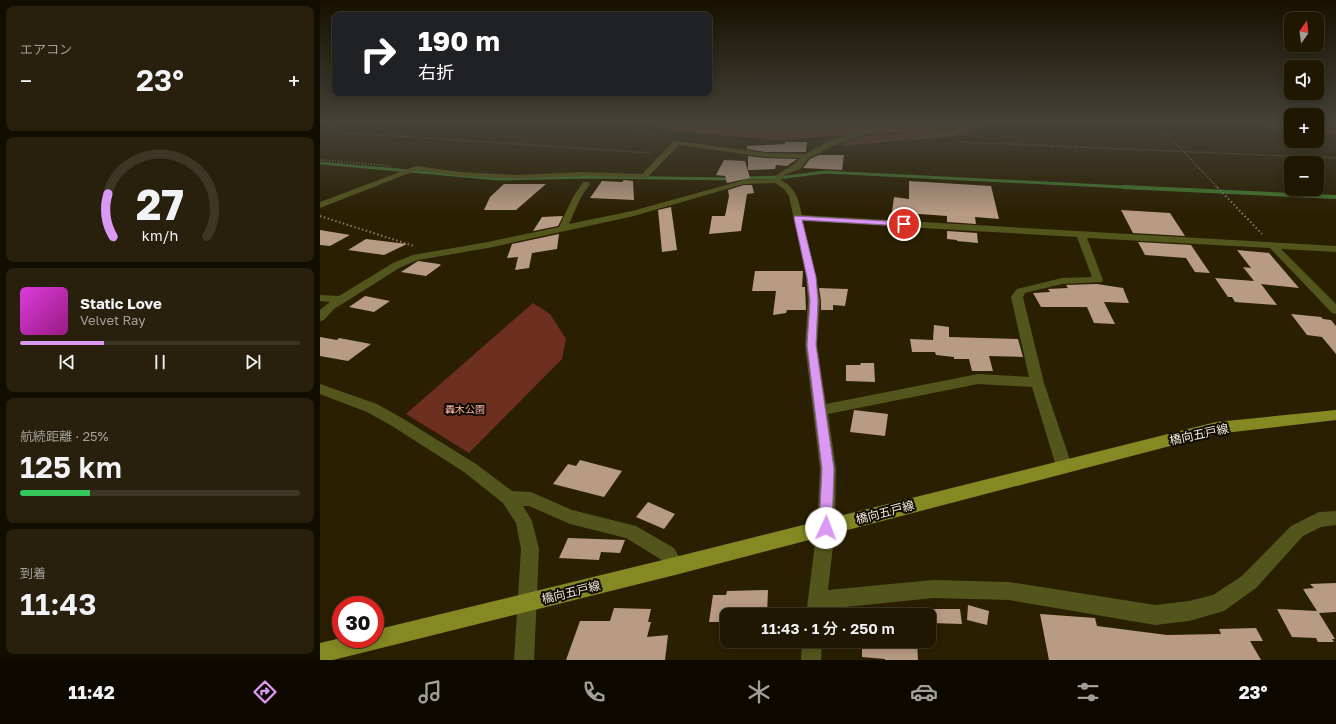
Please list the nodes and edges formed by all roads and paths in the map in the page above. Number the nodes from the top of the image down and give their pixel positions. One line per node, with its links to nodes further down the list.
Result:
1 (647, 153): 6 (path)
2 (748, 153): 7 (street)
3 (812, 153): 7 (street)
4 (1185, 153): 18 (path)
5 (1204, 153): 8 (path)
6 (666, 154): 10 (street)
7 (806, 156): 11 (street)
8 (1336, 158)
9 (320, 160): 10 (path)
10 (416, 168): 13 (street)
11 (776, 181): 15 (street); 16 (street)
12 (586, 184): 16 (street)
13 (320, 205)
14 (320, 215): 20 (path)
15 (798, 218): 17 (street); 27 (street)
16 (563, 228): 20 (street)
17 (1081, 234): 18 (street); 25 (street)
18 (1272, 245): 19 (street); 23 (street)
19 (1336, 249)
20 (417, 257): 22 (street)
21 (320, 298): 22 (street)
22 (342, 300): 24 (street)
23 (1336, 311)
24 (320, 317)
25 (1037, 383): 27 (street); 29 (street)
26 (320, 388): 30 (street)
27 (820, 410): 32 (street)
28 (1336, 414): 29 (main road, 橋向五戸線)
29 (1064, 466): 32 (main road, 橋向五戸線)
30 (509, 498): 33 (street); 34 (street)
31 (1336, 518): 35 (street)
32 (826, 528): 33 (main road, 橋向五戸線); 35 (street)
33 (675, 566): 34 (main road, 橋向五戸線)
34 (527, 602): 37 (main road, 橋向五戸線); 38 (street)
35 (817, 608)
36 (812, 648): 39 (street)
37 (320, 654)
38 (524, 660)
39 (811, 660)

